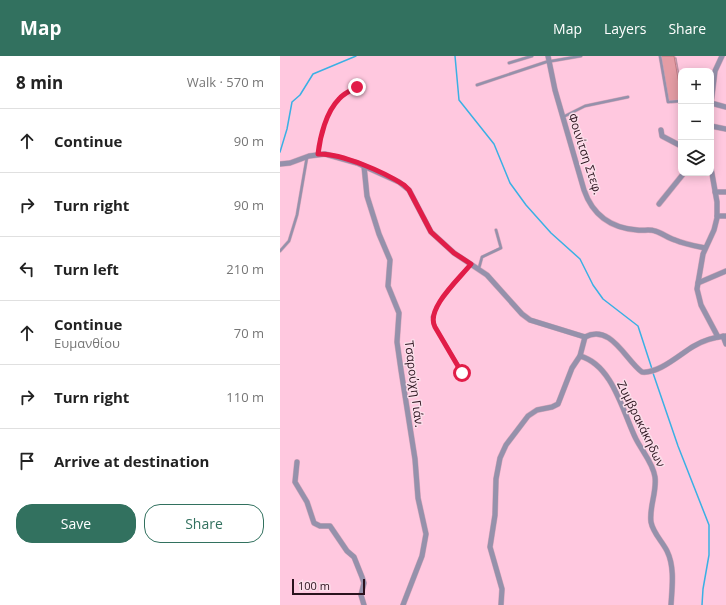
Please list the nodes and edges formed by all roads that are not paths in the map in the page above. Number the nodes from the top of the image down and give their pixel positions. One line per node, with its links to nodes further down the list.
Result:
1 (532, 56): 6 (lane)
2 (581, 56): 5 (lane)
3 (660, 56): 11 (lane)
4 (723, 57): 7 (street)
5 (549, 59): 8 (lane); 14 (street, Φοινίτση Στεφ.)
6 (509, 63)
7 (714, 74)
8 (477, 85)
9 (357, 87): 19 (lane)
10 (628, 97): 14 (lane)
11 (678, 101)
12 (714, 105): 13 (street)
13 (726, 107)
14 (563, 117): 31 (street, Φοινίτση Στεφ.)
15 (714, 127): 16 (street)
16 (726, 129)
17 (661, 130): 18 (street)
18 (678, 144)
19 (318, 154): 20 (street); 22 (street)
20 (307, 156): 21 (street); 32 (lane)
21 (280, 164)
22 (364, 166): 33 (street); 44 (street, Τσαρούχη Γιάν.)
23 (682, 176): 27 (street)
24 (712, 176): 25 (street)
25 (715, 192): 26 (street); 28 (street)
26 (726, 192)
27 (659, 204)
28 (717, 216): 29 (street); 31 (street)
29 (726, 216)
30 (496, 230): 34 (lane)
31 (705, 248): 36 (street)
32 (280, 251)
33 (471, 264): 34 (street); 41 (lane)
34 (479, 268): 38 (street)
35 (726, 271): 36 (street)
36 (698, 283): 37 (street)
37 (722, 336): 38 (street); 39 (street)
38 (585, 337): 40 (street)
39 (726, 344)
40 (580, 356): 45 (street); 46 (street, Ζυμβρακάκηδων)
41 (462, 373)
42 (296, 462): 43 (street)
43 (364, 605)
44 (403, 605)
45 (501, 605)
46 (671, 605)

